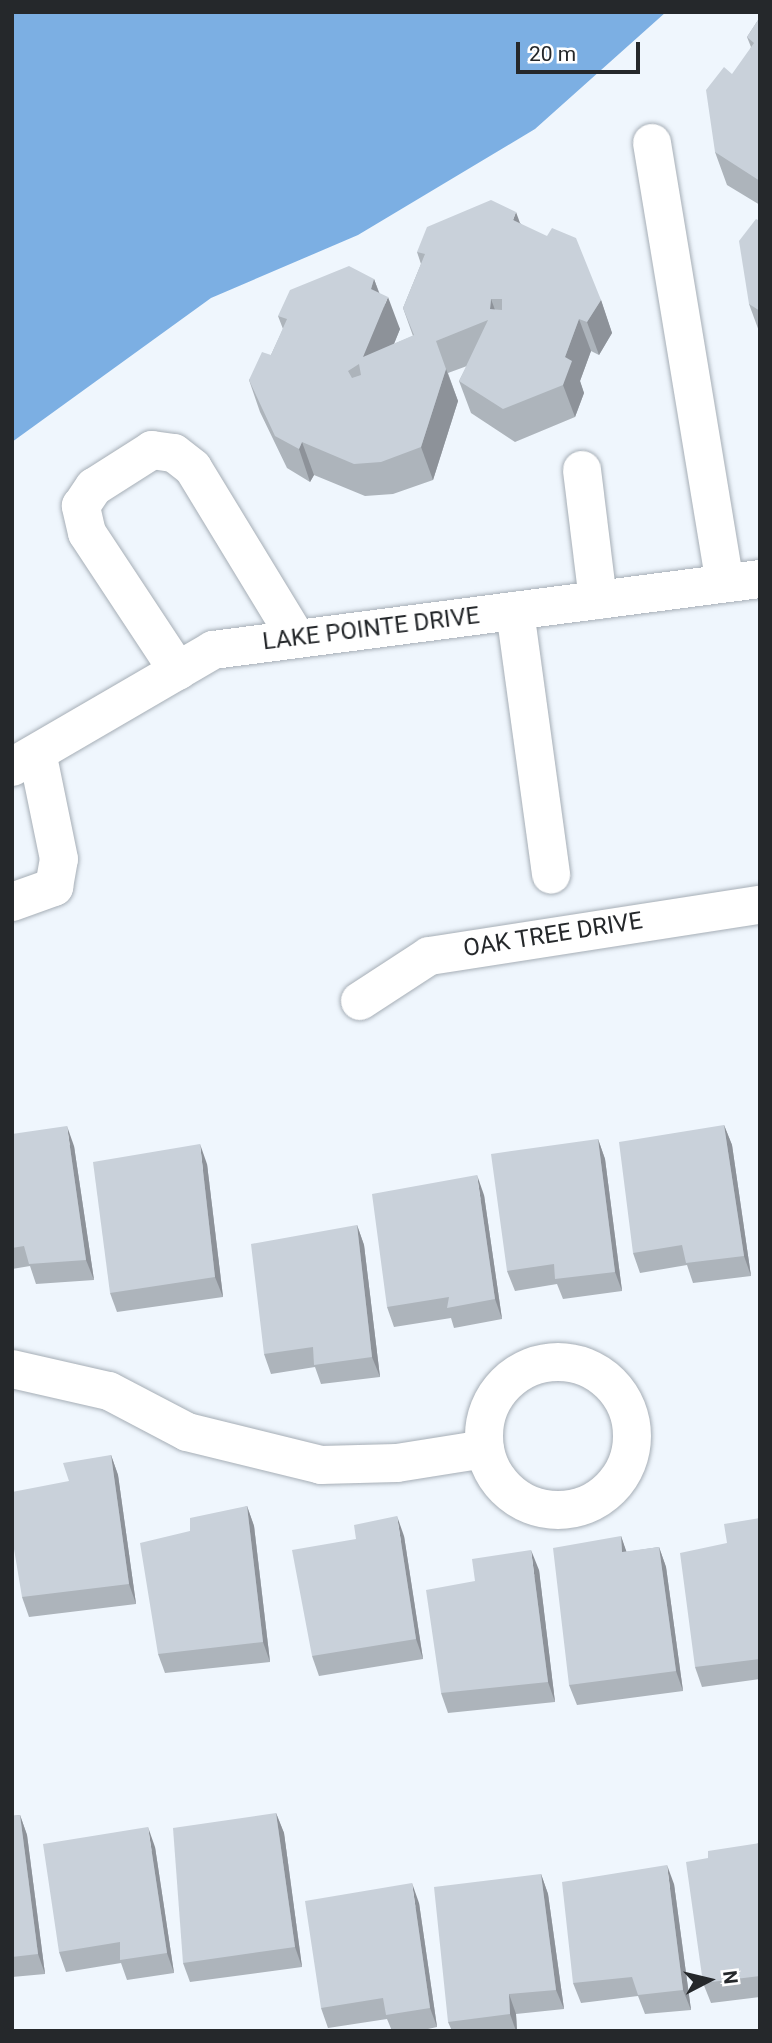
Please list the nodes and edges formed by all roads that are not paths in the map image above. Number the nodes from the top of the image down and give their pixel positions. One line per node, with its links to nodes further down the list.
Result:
1 (652, 143): 3 (street)
2 (582, 470): 4 (street)
3 (743, 581): 4 (street, LAKE POINTE DRIVE)
4 (598, 600): 5 (street, LAKE POINTE DRIVE)
5 (515, 611): 6 (street, LAKE POINTE DRIVE); 9 (street)
6 (297, 639): 7 (street, LAKE POINTE DRIVE); 7 (street)
7 (178, 671): 8 (street, LAKE POINTE DRIVE)
8 (25, 762): 10 (street)
9 (551, 875)
10 (12, 902)
11 (760, 905): 12 (street, OAK TREE DRIVE)
12 (360, 1001)
13 (12, 1369): 14 (street)
14 (485, 1449)

